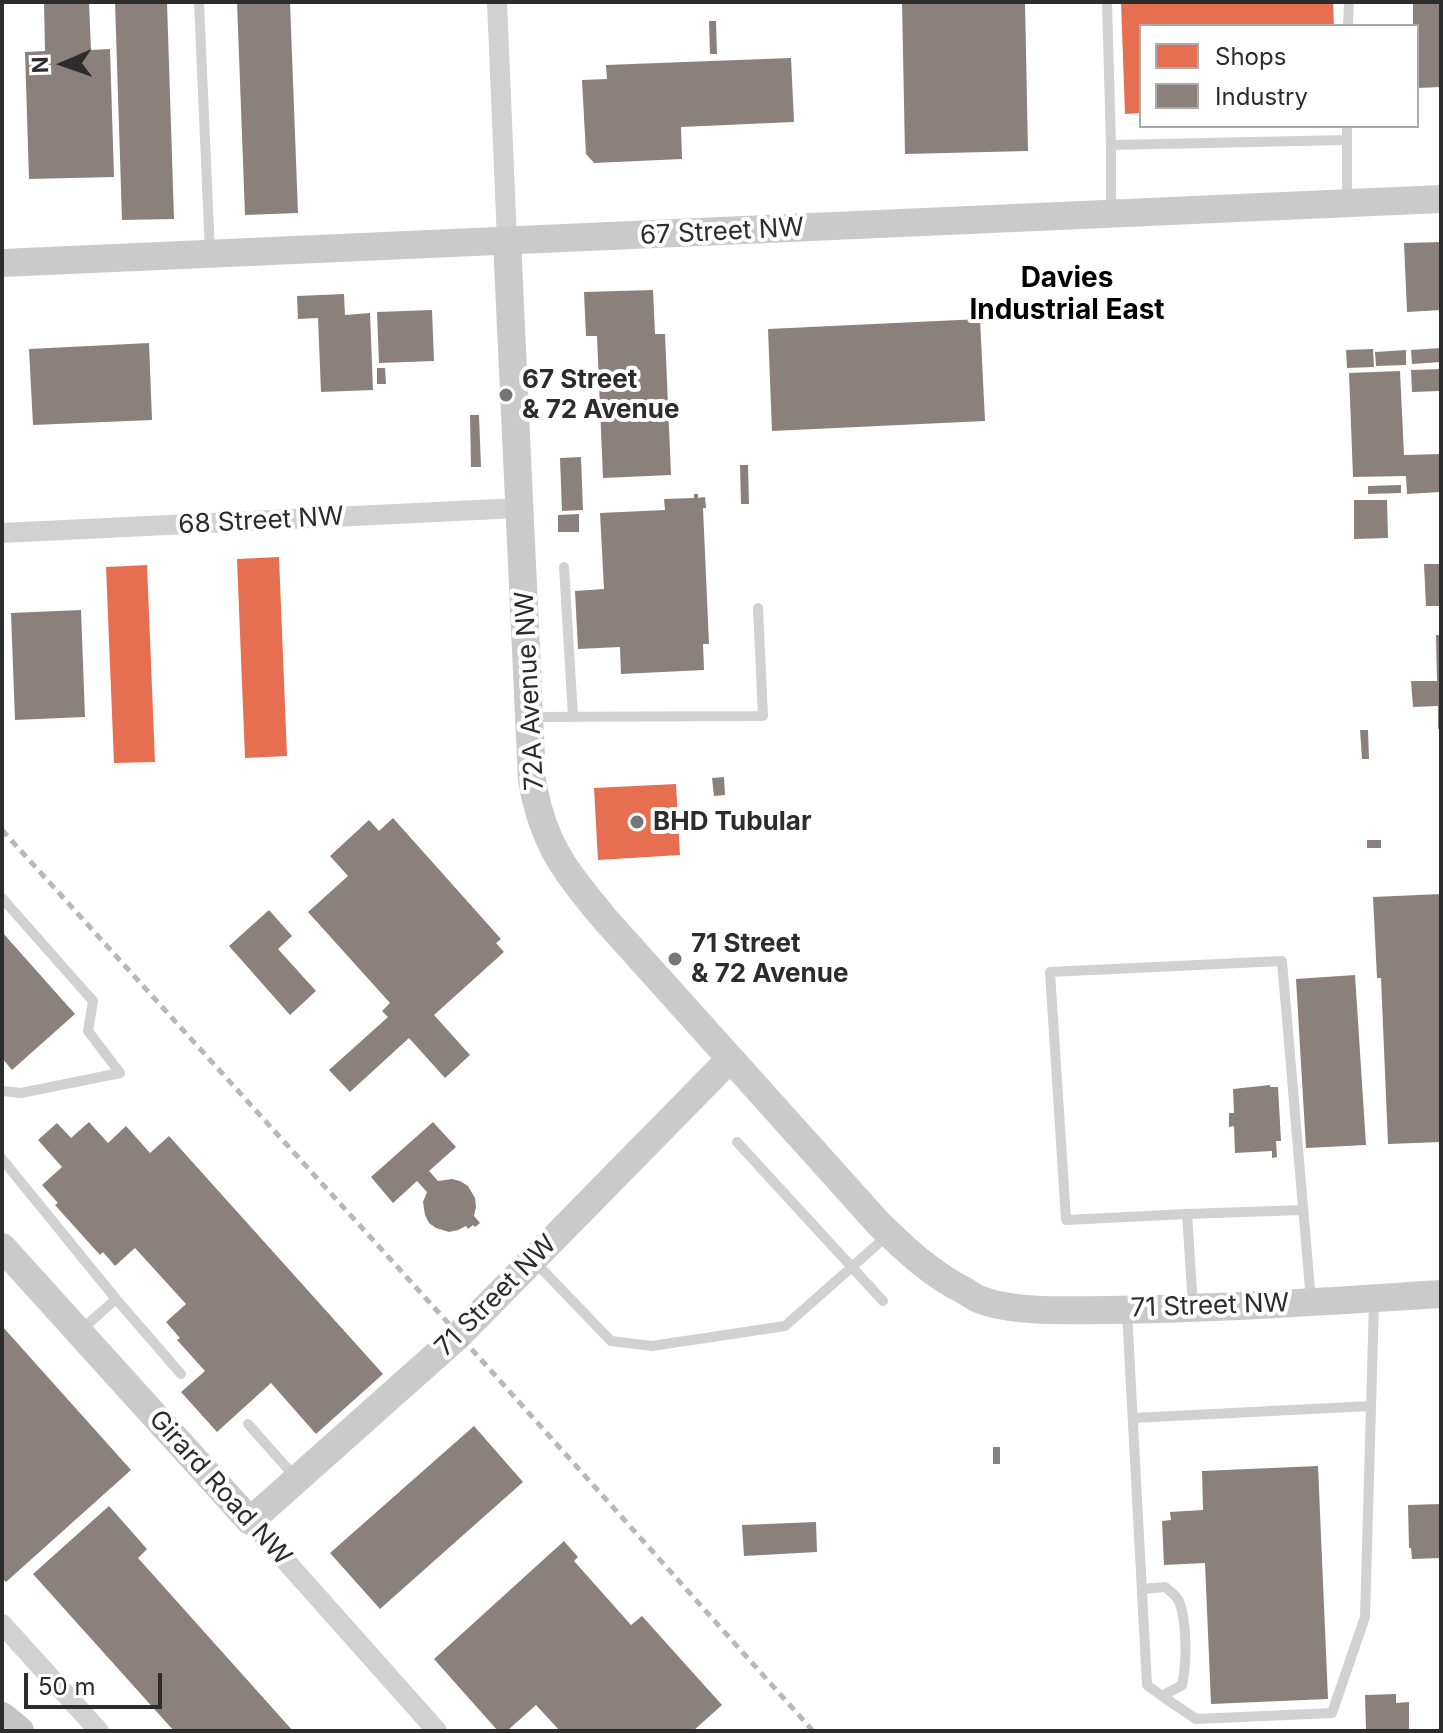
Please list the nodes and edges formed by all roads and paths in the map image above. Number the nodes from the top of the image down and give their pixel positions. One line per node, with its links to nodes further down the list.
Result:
1 (199, 2): 13 (lane)
2 (497, 2): 12 (street, 72A Avenue NW)
3 (1107, 2): 8 (lane)
4 (1349, 2): 5 (lane)
5 (1348, 24)
6 (1347, 128): 7 (lane)
7 (1347, 140): 8 (lane); 10 (lane)
8 (1111, 145): 11 (lane)
9 (1441, 199): 10 (street, 67 Street NW)
10 (1347, 203): 11 (street, 67 Street NW)
11 (1111, 214): 12 (street, 67 Street NW)
12 (507, 241): 13 (street, 67 Street NW); 15 (street, 72A Avenue NW)
13 (210, 255): 14 (street, 67 Street NW)
14 (2, 263)
15 (519, 508): 16 (street, 68 Street NW); 20 (street, 72A Avenue NW)
16 (2, 533)
17 (564, 567): 19 (lane)
18 (758, 608): 19 (lane)
19 (573, 716): 20 (lane)
20 (530, 717): 22 (street, 72A Avenue NW)
21 (2, 898): 23 (lane)
22 (730, 1059): 30 (street, 72A Avenue NW); 32 (street, 71 Street NW)
23 (2, 1091)
24 (737, 1142): 33 (lane)
25 (2, 1159): 26 (lane)
26 (12, 1171): 27 (lane); 36 (lane)
27 (2, 1180)
28 (1303, 1210): 29 (lane); 29 (lane); 39 (lane)
29 (1187, 1214): 40 (lane)
30 (890, 1234): 33 (lane); 37 (street, 72A Avenue NW)
31 (2, 1247): 42 (street, Girard Road NW)
32 (533, 1260): 33 (lane); 47 (street, 71 Street NW)
33 (852, 1267): 38 (lane)
34 (1441, 1294): 35 (street, 71 Street NW)
35 (1374, 1298): 39 (street, 71 Street NW); 44 (lane)
36 (116, 1299): 42 (lane); 43 (lane)
37 (980, 1300): 41 (street, 71 Street NW)
38 (883, 1301)
39 (1311, 1303): 40 (street, 71 Street NW)
40 (1193, 1308): 41 (street, 71 Street NW)
41 (1127, 1309): 45 (lane)
42 (79, 1332): 48 (street, Girard Road NW)
43 (181, 1374)
44 (1371, 1406): 45 (lane); 51 (lane)
45 (1133, 1418): 49 (lane)
46 (248, 1424): 47 (lane)
47 (297, 1479): 48 (street, 71 Street NW)
48 (250, 1521): 55 (street, Girard Road NW)
49 (1143, 1589): 51 (lane); 51 (lane)
50 (2, 1624): 54 (street)
51 (1162, 1696)
52 (2, 1717): 53 (main road)
53 (19, 1731)
54 (99, 1731)
55 (437, 1731)

